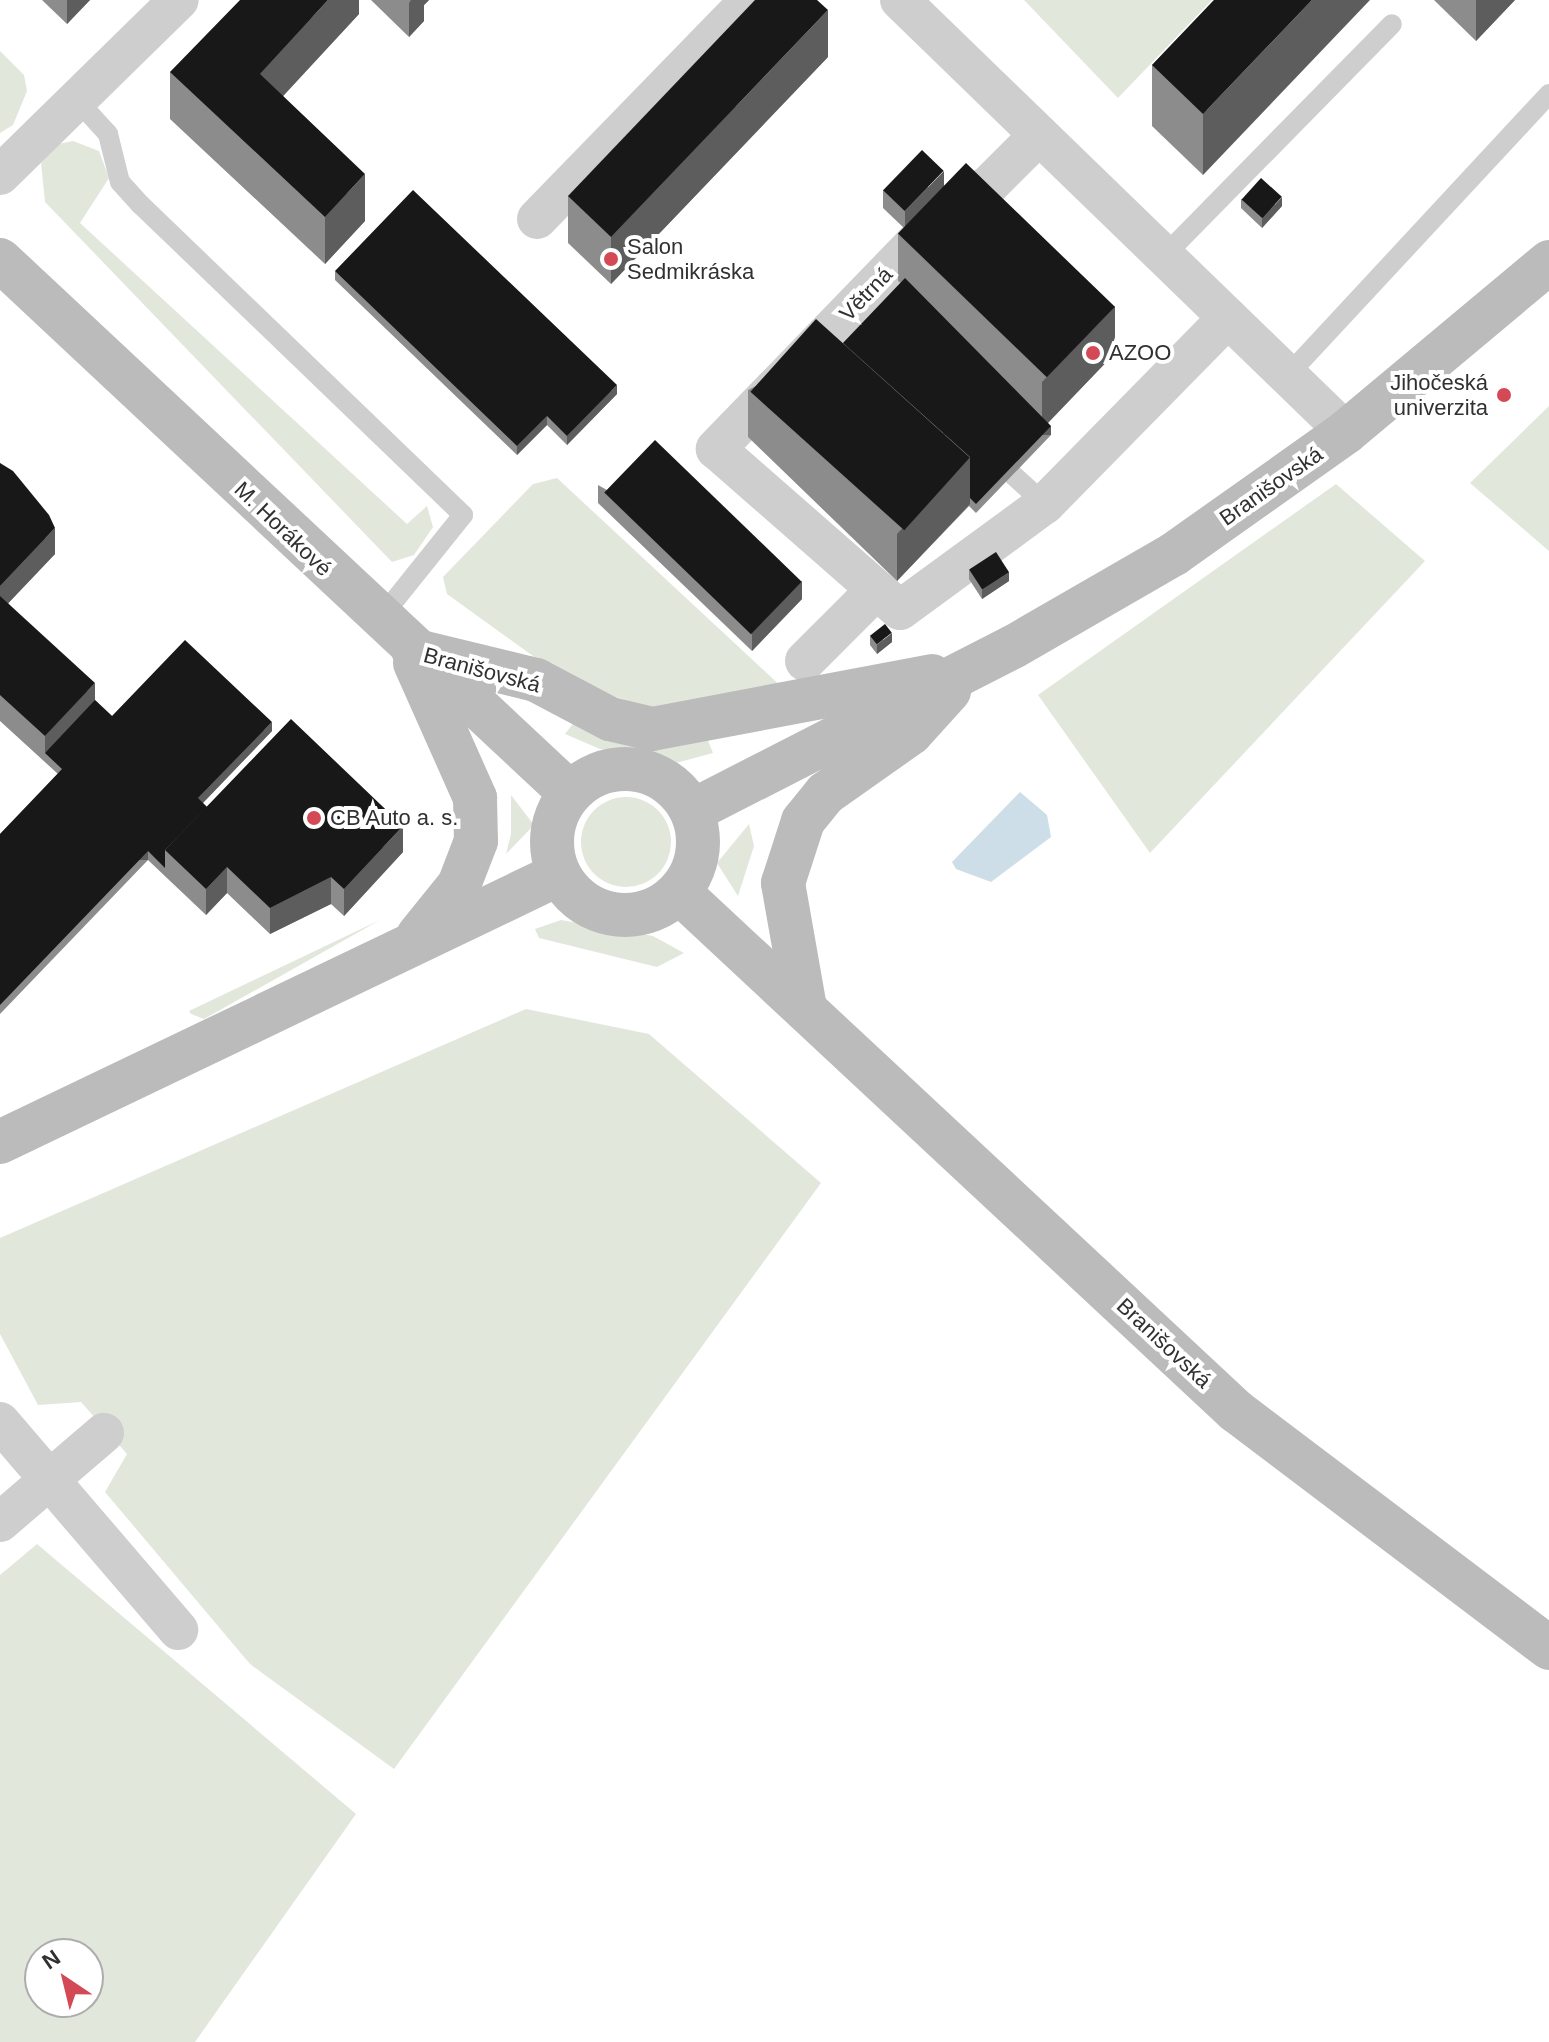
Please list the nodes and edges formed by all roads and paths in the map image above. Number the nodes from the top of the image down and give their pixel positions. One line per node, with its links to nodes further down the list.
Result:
1 (179, 0): 6 (street)
2 (750, 0): 9 (street)
3 (908, 3): 7 (street)
4 (1392, 24): 10 (lane)
5 (1549, 94): 14 (lane)
6 (77, 100): 8 (street); 19 (lane)
7 (1039, 135): 10 (street); 18 (street, Větrná)
8 (0, 175)
9 (537, 219)
10 (1164, 256): 13 (street)
11 (0, 260): 19 (street, M. Horákové)
12 (1549, 262): 15 (street, Branišovská)
13 (1228, 318): 14 (street); 17 (street, Větrná)
14 (1287, 376): 15 (street)
15 (1346, 432): 21 (street, Branišovská)
16 (1013, 475): 17 (lane)
17 (1045, 504): 18 (street, Větrná)
18 (873, 593): 20 (street)
19 (394, 635): 21 (street, Branišovská); 22 (street, M. Horákové); 26 (street, Branišovská)
20 (805, 661)
21 (966, 671): 23 (street, Branišovská); 27 (street, Branišovská)
22 (570, 793): 23 (street); 24 (street)
23 (692, 811): 25 (street)
24 (559, 874): 25 (street); 26 (street, Branišovská)
25 (679, 892): 27 (street, Branišovská)
26 (411, 945): 28 (street, Branišovská)
27 (805, 1008): 34 (street, Branišovská)
28 (0, 1142)
29 (0, 1422): 31 (street)
30 (104, 1433): 31 (street)
31 (47, 1481): 32 (street); 33 (street)
32 (0, 1522)
33 (178, 1630)
34 (1549, 1648)

